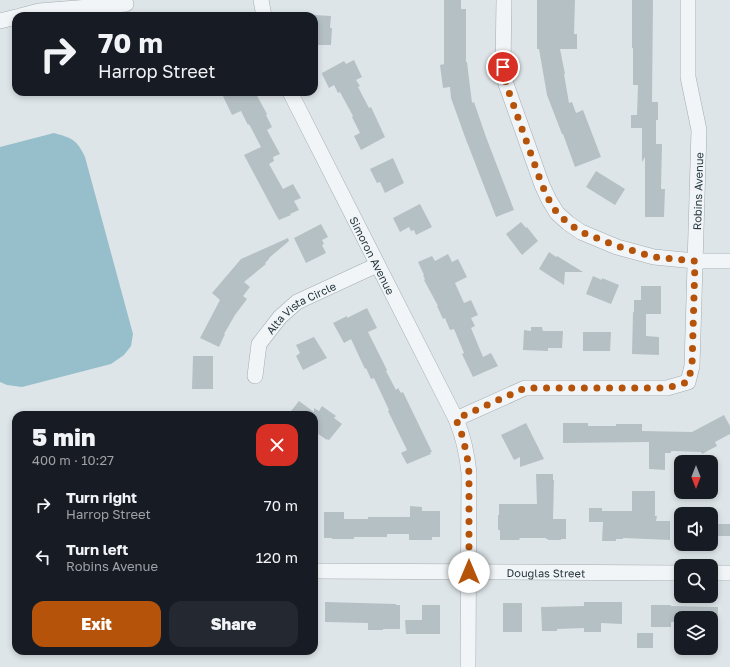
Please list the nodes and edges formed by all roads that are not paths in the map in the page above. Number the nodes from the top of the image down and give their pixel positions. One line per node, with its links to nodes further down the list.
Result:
1 (261, 0): 6 (street)
2 (504, 0): 10 (street)
3 (688, 0): 10 (street, Robins Avenue)
4 (126, 4): 5 (street)
5 (35, 12)
6 (263, 12)
7 (12, 18): 8 (street)
8 (0, 21)
9 (292, 96): 12 (street, Simoron Avenue)
10 (695, 261): 11 (street); 14 (street, Robins Avenue)
11 (730, 261)
12 (377, 265): 13 (street, Alta Vista Circle); 14 (street, Simoron Avenue)
13 (255, 376)
14 (456, 419): 16 (street, Simoron Avenue)
15 (318, 571): 16 (street, Douglas Street)
16 (469, 572): 17 (street, Douglas Street); 20 (street, Simoron Avenue)
17 (674, 572)
18 (718, 573): 19 (street)
19 (730, 573)
20 (468, 667)

